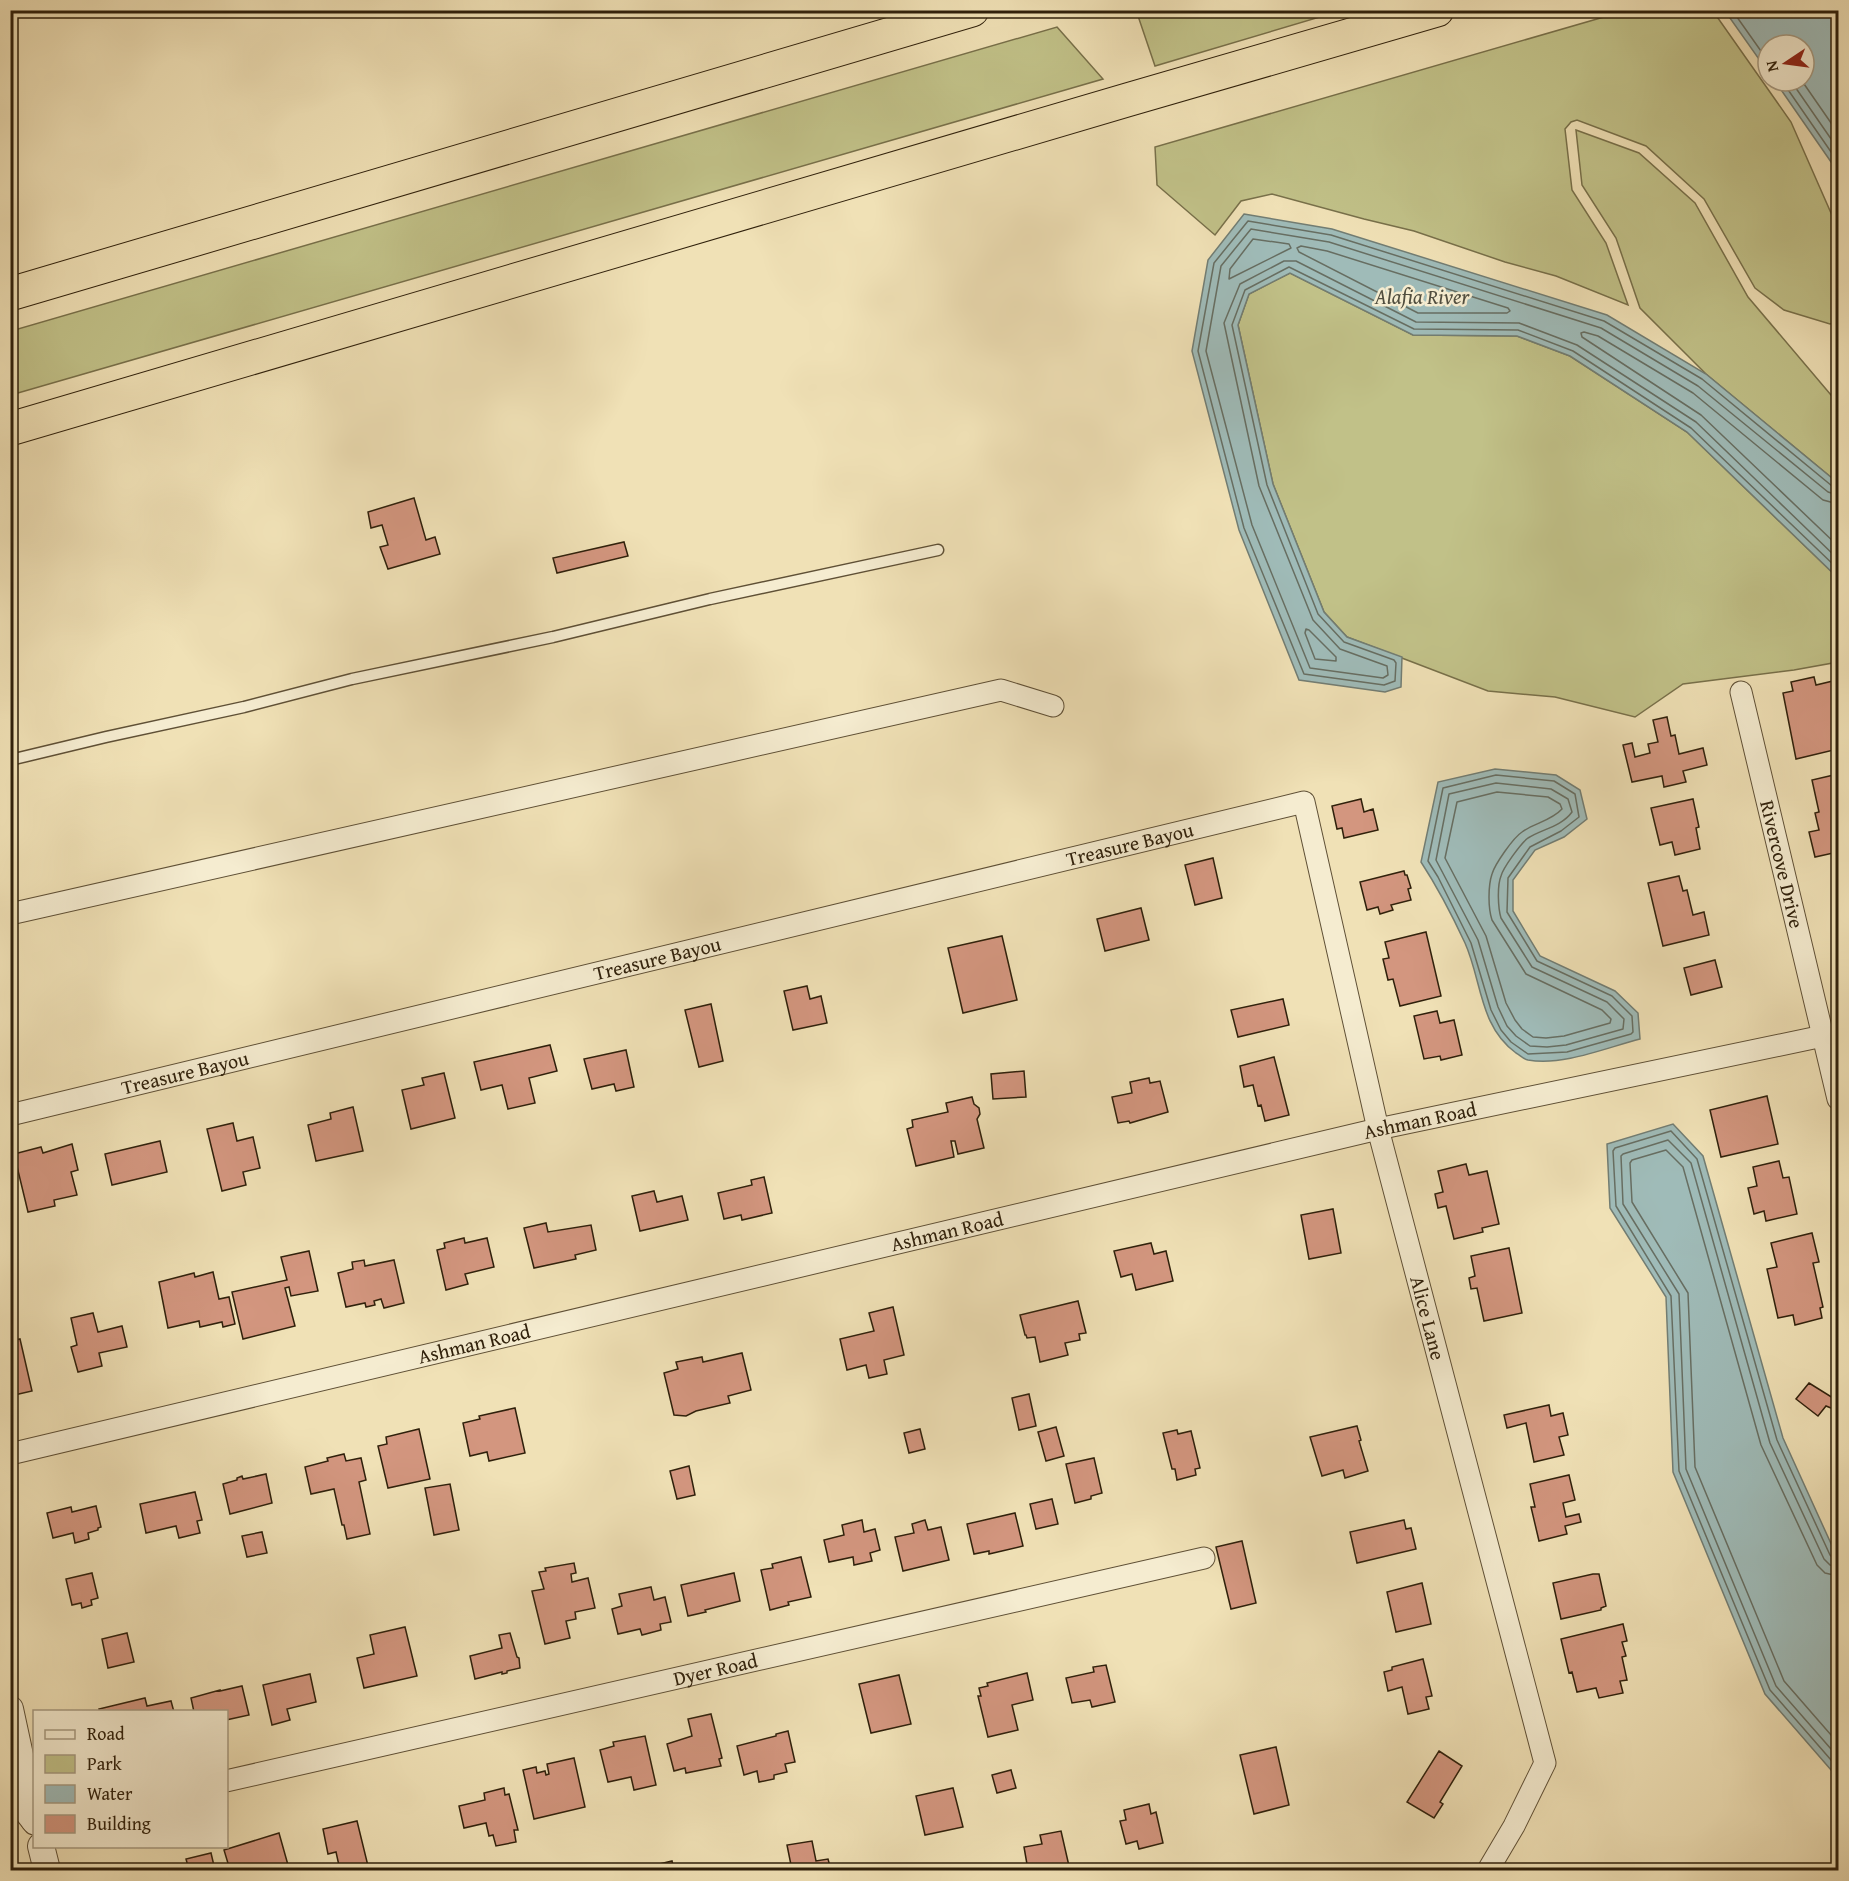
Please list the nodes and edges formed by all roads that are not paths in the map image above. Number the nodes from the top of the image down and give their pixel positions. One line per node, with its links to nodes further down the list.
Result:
1 (972, 10): 3 (highway)
2 (1437, 10): 4 (highway)
3 (10, 294)
4 (10, 429)
5 (938, 550): 8 (lane)
6 (1740, 692): 11 (street, Rivercove Drive)
7 (1053, 706): 10 (street)
8 (10, 760)
9 (1304, 802): 13 (street, Treasure Bayou); 14 (street, Alice Lane)
10 (10, 914)
11 (1823, 1036): 12 (street); 14 (street, Ashman Road)
12 (1839, 1099)
13 (10, 1115)
14 (1378, 1129): 15 (street, Ashman Road); 24 (street, Alice Lane)
15 (10, 1454)
16 (1204, 1558): 18 (street, Dyer Road)
17 (10, 1709): 20 (street)
18 (228, 1781)
19 (10, 1794): 21 (street)
20 (33, 1817)
21 (33, 1821)
22 (42, 1848): 23 (street)
23 (47, 1870)
24 (1488, 1870)

